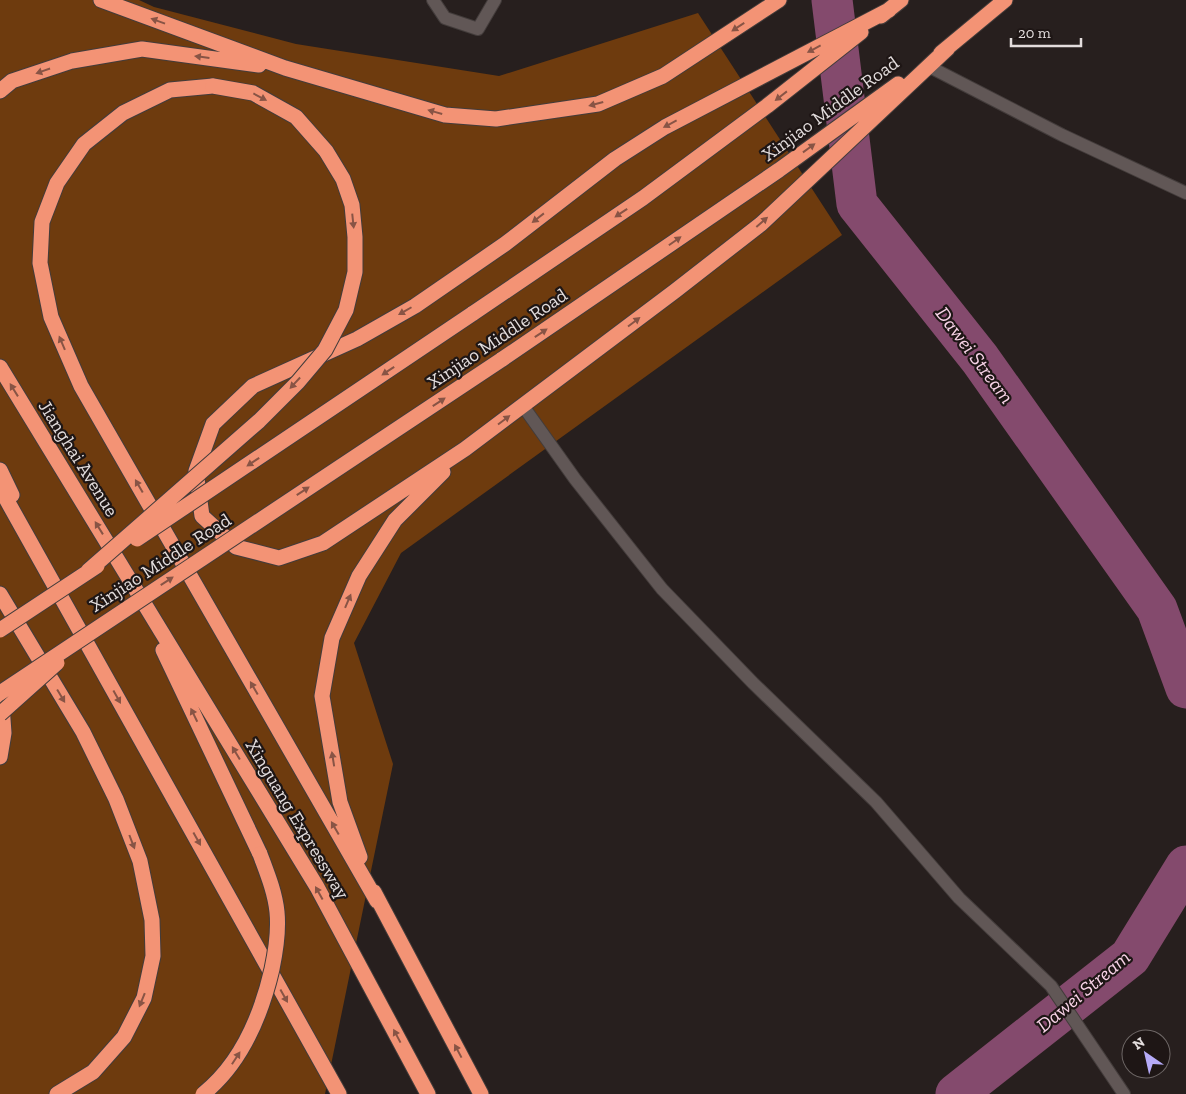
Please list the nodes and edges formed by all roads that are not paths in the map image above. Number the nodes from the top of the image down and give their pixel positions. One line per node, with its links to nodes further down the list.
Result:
1 (101, 0): 10 (highway, one-way to 1)
2 (433, 0): 3 (lane)
3 (495, 0)
4 (779, 0): 10 (highway, one-way to 10)
5 (901, 0): 7 (highway, Xinjiao Middle Road)
6 (1005, 0): 8 (highway, Xinjiao Middle Road)
7 (889, 10): 15 (highway, one-way to 15); 19 (highway, Xinjiao Middle Road, one-way to 19, bridge)
8 (948, 48): 9 (highway); 22 (highway, Xinjiao Middle Road, one-way to 8, bridge)
9 (928, 66): 12 (lane); 14 (highway, one-way to 9)
10 (285, 68): 11 (highway, one-way to 11)
11 (0, 91)
12 (1186, 193)
13 (0, 367): 18 (highway, Jianghai Avenue, one-way to 13)
14 (523, 406): 15 (highway, one-way to 14); 34 (lane)
15 (465, 449): 28 (highway, one-way to 15)
16 (0, 470): 21 (highway)
17 (0, 488): 21 (highway)
18 (124, 570): 30 (highway, one-way to 18, bridge); 32 (highway, Xinguang Expressway, one-way to 18)
19 (88, 571): 23 (highway, Xinjiao Middle Road, bridge); 28 (highway, one-way to 19, bridge)
20 (0, 594): 29 (highway, one-way to 29)
21 (68, 609): 31 (highway, one-way to 31)
22 (98, 627): 24 (highway, Xinjiao Middle Road, bridge); 26 (highway, bridge)
23 (0, 630)
24 (0, 693)
25 (0, 701): 27 (highway)
26 (0, 714)
27 (0, 757)
28 (377, 901): 33 (highway, one-way to 28)
29 (57, 1094)
30 (203, 1094)
31 (339, 1094)
32 (428, 1094)
33 (481, 1094)
34 (1124, 1094)

